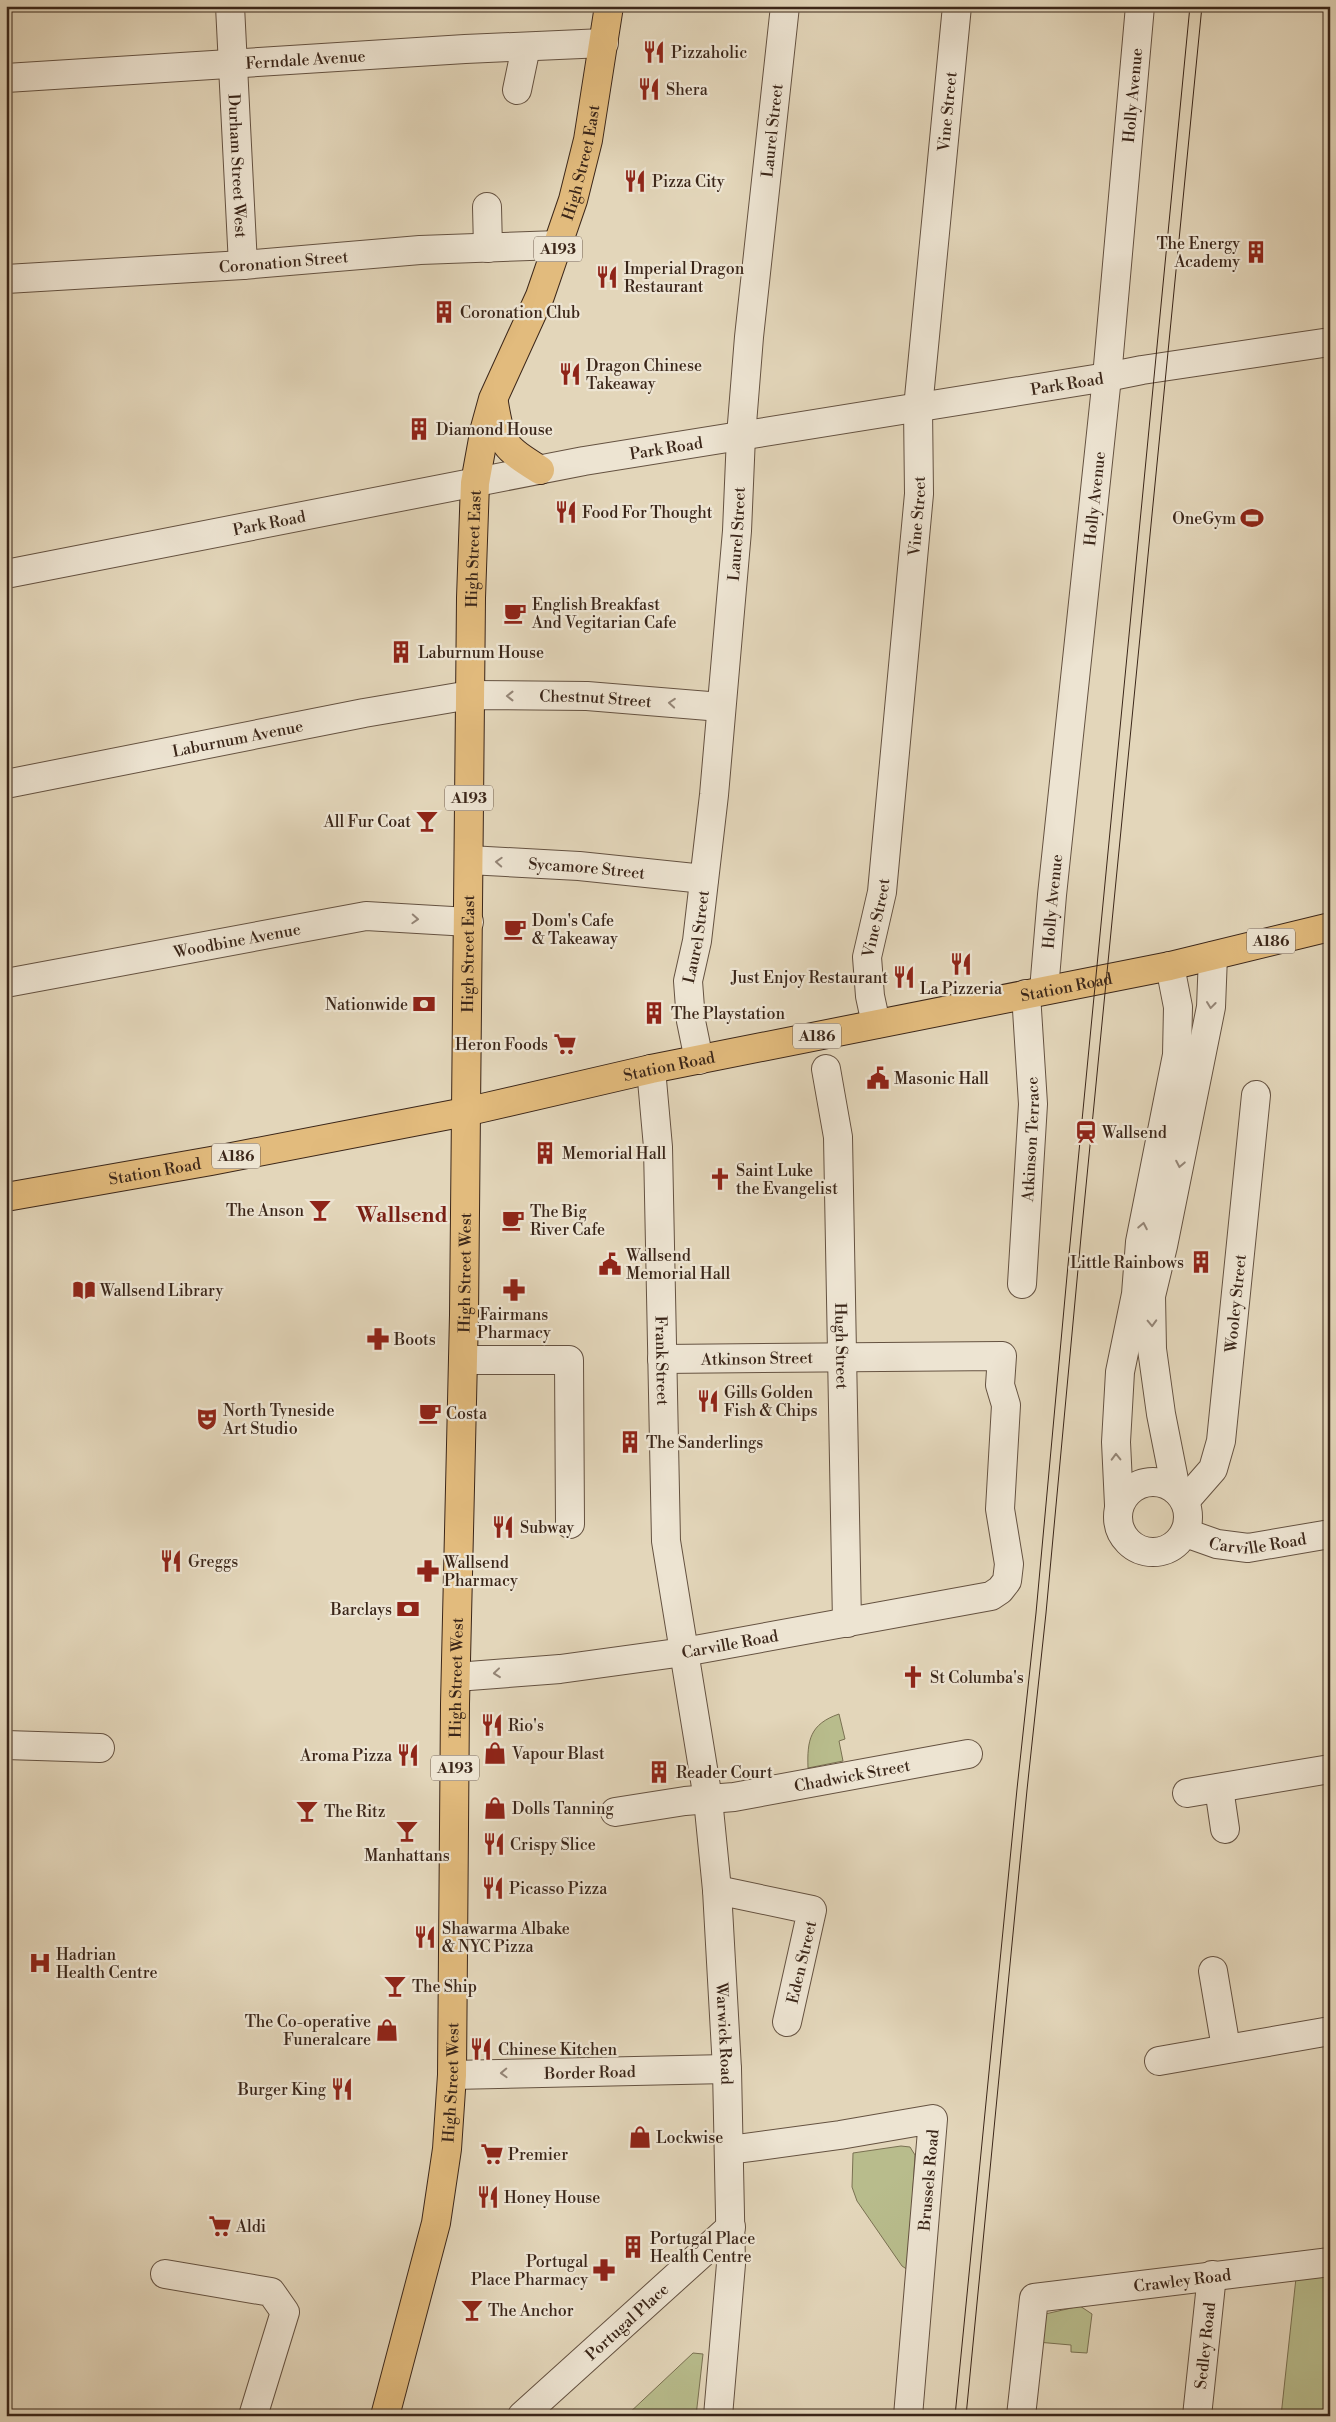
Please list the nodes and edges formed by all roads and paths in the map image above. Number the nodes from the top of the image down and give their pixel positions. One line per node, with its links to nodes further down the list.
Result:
1 (230, 6): 8 (street, Durham Street West)
2 (609, 6): 6 (main road, High Street East / A193)
3 (785, 6): 20 (street, Laurel Street)
4 (957, 6): 19 (street, Vine Street)
5 (1140, 6): 17 (street, Holly Avenue)
6 (604, 43): 7 (street, Ferndale Avenue); 12 (main road, High Street East / A193)
7 (526, 47): 8 (street, Ferndale Avenue); 10 (street)
8 (234, 64): 9 (street, Ferndale Avenue); 14 (street, Durham Street West)
9 (6, 78)
10 (517, 90)
11 (487, 207): 13 (street)
12 (559, 245): 13 (street, Coronation Street); 18 (main road, High Street East / A193)
13 (488, 248): 14 (street, Coronation Street)
14 (243, 265): 15 (street, Coronation Street)
15 (6, 279)
16 (1330, 342): 17 (street, Park Road)
17 (1107, 377): 19 (street, Park Road); 34 (street, Holly Avenue)
18 (494, 399): 21 (main road); 22 (main road, High Street East / A193)
19 (918, 408): 20 (street, Park Road); 35 (street, Vine Street)
20 (741, 436): 21 (street, Park Road); 25 (street, Laurel Street)
21 (540, 470): 22 (street, Park Road)
22 (475, 483): 23 (street, Park Road); 24 (main road, High Street East / A193)
23 (6, 574)
24 (470, 695): 25 (street, Chestnut Street, one-way to 24); 26 (street, Laburnum Avenue); 27 (main road, High Street East / A193)
25 (721, 707): 28 (street, Laurel Street)
26 (6, 784)
27 (469, 860): 28 (street, Sycamore Street, one-way to 27); 29 (main road, High Street East / A193)
28 (704, 879): 36 (street, Laurel Street)
29 (469, 922): 33 (street, Woodbine Avenue, one-way to 29); 40 (main road, High Street East / A193)
30 (1330, 928): 31 (main road, Station Road / A186)
31 (1213, 956): 32 (main road, Station Road / A186); 46 (street, Carville Road, one-way to 46)
32 (1170, 966): 34 (main road, Station Road / A186); 47 (street, Carville Road, one-way to 32)
33 (6, 983)
34 (1035, 992): 35 (main road, Station Road / A186); 42 (street, Atkinson Terrace)
35 (876, 1024): 36 (main road, Station Road / A186)
36 (699, 1060): 37 (main road, Station Road / A186)
37 (651, 1069): 40 (main road, Station Road / A186); 44 (street, Frank Street)
38 (826, 1069): 43 (street, Hugh Street)
39 (1256, 1095): 46 (street, Wooley Street)
40 (465, 1112): 41 (main road, Station Road / A186); 45 (main road, High Street West / A193)
41 (6, 1196)
42 (1022, 1284)
43 (844, 1357): 44 (street, Atkinson Street); 51 (street, Atkinson Street); 52 (street, Hugh Street)
44 (662, 1359): 53 (street, Frank Street)
45 (463, 1360): 48 (street); 54 (main road, High Street West / A193)
46 (1180, 1496): 47 (street); 49 (street, Carville Road)
47 (1119, 1505): 49 (street, Carville Road)
48 (570, 1524)
49 (1186, 1534): 50 (street, Carville Road)
50 (1330, 1534)
51 (1000, 1590): 52 (street, Carville Road)
52 (848, 1623): 53 (street, Carville Road)
53 (684, 1652): 54 (street, Carville Road, one-way to 54); 61 (street, Warwick Road)
54 (456, 1677): 71 (main road, High Street West / A193)
55 (6, 1745): 56 (street)
56 (100, 1748)
57 (968, 1754): 61 (street, Chadwick Street)
58 (1330, 1769): 59 (street)
59 (1219, 1788): 60 (street); 63 (street)
60 (1187, 1793)
61 (708, 1799): 62 (street, Chadwick Street); 64 (street, Warwick Road)
62 (615, 1812)
63 (1225, 1829)
64 (717, 1890): 66 (street, Eden Street); 70 (street, Warwick Road)
65 (1213, 1971): 68 (street)
66 (787, 2022)
67 (1330, 2031): 68 (street)
68 (1226, 2048): 69 (street)
69 (1159, 2061)
70 (727, 2069): 71 (street, Border Road, one-way to 71); 72 (street, Warwick Road)
71 (452, 2075): 79 (main road, High Street West / A193)
72 (729, 2150): 73 (street, Warwick Road); 81 (street, Brussels Road)
73 (731, 2227): 77 (street, Portugal Place); 80 (street, Warwick Road)
74 (1330, 2262): 76 (street, Crawley Road)
75 (165, 2274): 78 (street)
76 (1212, 2275): 82 (street, Crawley Road); 83 (street, Sedley Road)
77 (523, 2415)
78 (253, 2416)
79 (385, 2416)
80 (718, 2416)
81 (908, 2416)
82 (1021, 2416)
83 (1197, 2416)

